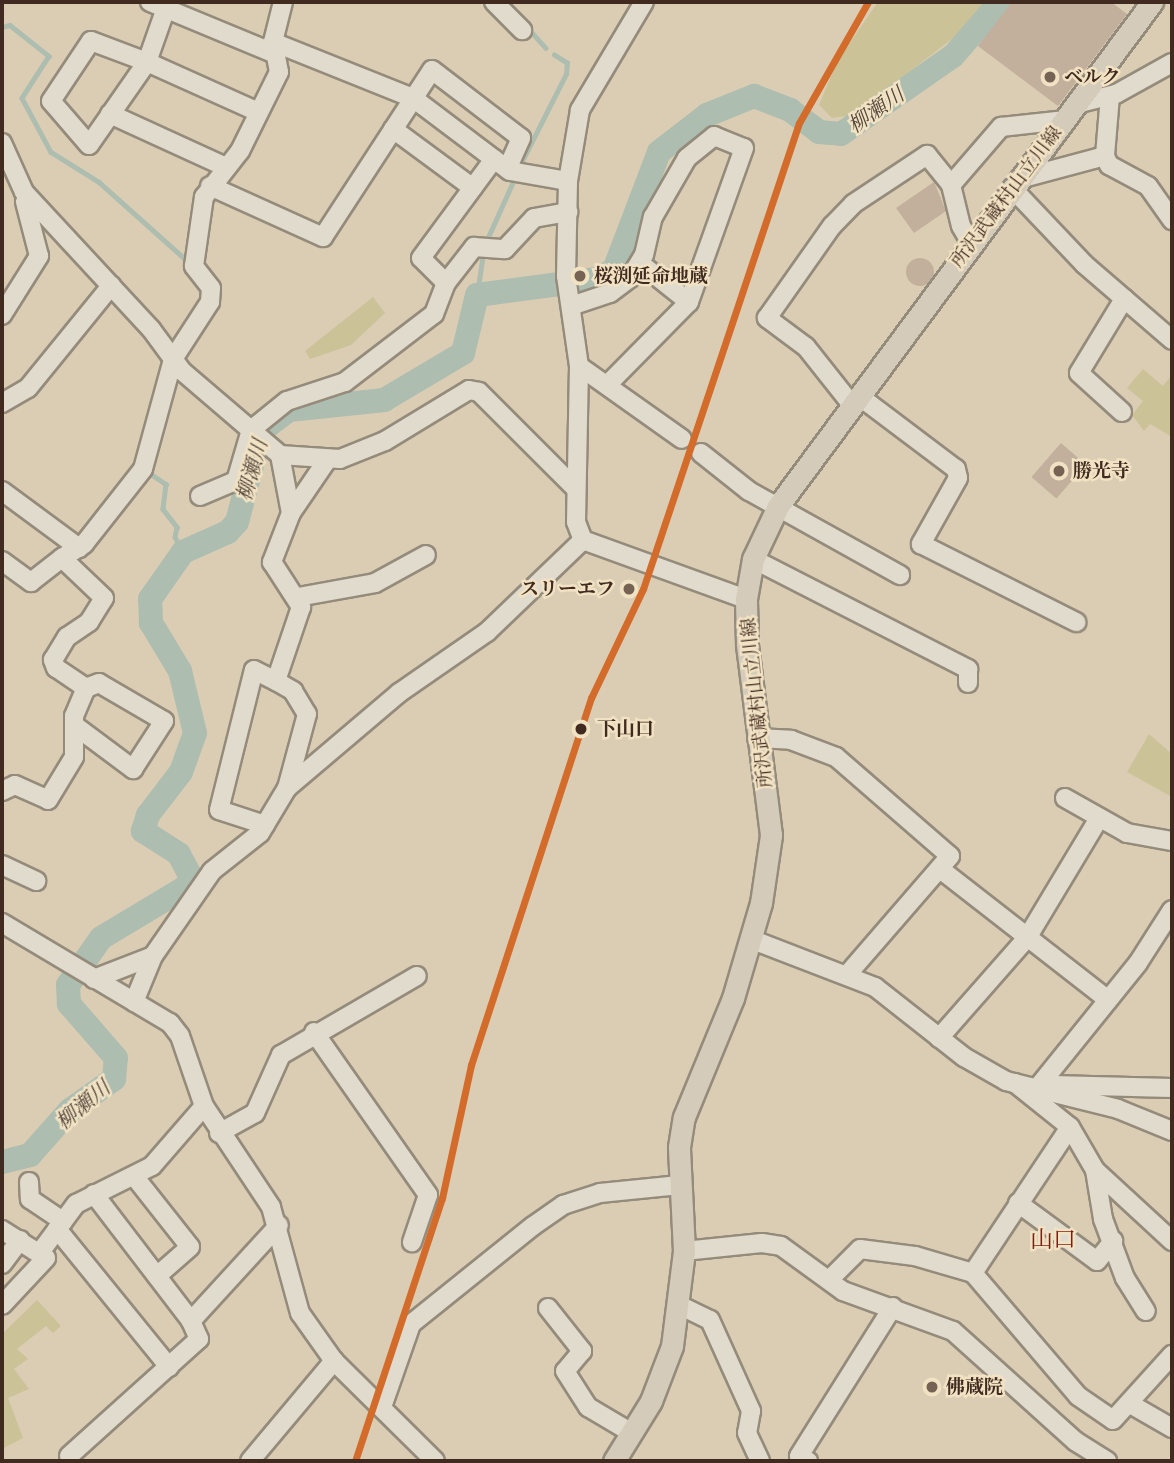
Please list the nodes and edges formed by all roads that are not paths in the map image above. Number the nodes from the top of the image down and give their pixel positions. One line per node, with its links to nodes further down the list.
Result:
1 (283, 2): 7 (street)
2 (494, 2): 6 (street)
3 (644, 2): 20 (street)
4 (1152, 2): 13 (main road, 所沢武蔵村山立川線)
5 (158, 5): 7 (street); 8 (street)
6 (522, 30)
7 (273, 47): 11 (street); 12 (street)
8 (147, 62): 12 (street); 14 (street); 14 (street)
9 (1172, 63): 10 (street)
10 (1110, 96): 13 (street); 17 (street)
11 (413, 98): 15 (street); 19 (street); 19 (street)
12 (258, 112): 18 (street)
13 (1070, 112): 21 (main road, 所沢武蔵村山立川線); 22 (street)
14 (110, 114): 18 (street)
15 (393, 130): 23 (street); 24 (street)
16 (2, 144): 25 (street)
17 (1105, 156): 21 (street); 27 (street)
18 (226, 167): 23 (street)
19 (508, 168): 20 (street); 24 (street)
20 (568, 181): 26 (street)
21 (1016, 183): 28 (main road, 所沢武蔵村山立川線); 33 (street)
22 (951, 185): 28 (street); 40 (street)
23 (210, 186): 37 (street)
24 (473, 188): 30 (street)
25 (24, 192): 31 (street); 35 (street)
26 (568, 212): 30 (street); 32 (street)
27 (1172, 220)
28 (971, 243): 40 (main road, 所沢武蔵村山立川線)
29 (641, 264): 32 (street); 34 (street); 34 (street)
30 (446, 283): 44 (street)
31 (111, 286): 37 (street); 41 (street)
32 (569, 292): 38 (street)
33 (1124, 299): 36 (street); 42 (street)
34 (689, 302): 39 (street)
35 (2, 315)
36 (1172, 340)
37 (173, 359): 44 (street); 53 (street)
38 (579, 366): 39 (street); 47 (street)
39 (609, 383): 43 (street)
40 (855, 401): 50 (main road, 所沢武蔵村山立川線); 61 (street)
41 (2, 404)
42 (1122, 412)
43 (682, 439)
44 (264, 441): 46 (street); 49 (street); 51 (street)
45 (701, 453): 50 (street)
46 (327, 460): 47 (street); 51 (street)
47 (573, 486): 52 (street)
48 (2, 491): 53 (street)
49 (200, 496)
50 (778, 506): 56 (main road, 所沢武蔵村山立川線); 58 (street)
51 (291, 513): 59 (street)
52 (583, 540): 60 (street); 67 (street)
53 (79, 548): 55 (street)
54 (426, 555): 59 (street)
55 (62, 558): 57 (street); 64 (street)
56 (753, 559): 60 (main road, 所沢武蔵村山立川線); 63 (street)
57 (2, 561)
58 (900, 575)
59 (298, 597): 62 (street)
60 (746, 599): 66 (main road, 所沢武蔵村山立川線)
61 (1076, 622)
62 (276, 681): 67 (street); 71 (street)
63 (968, 683)
64 (86, 688): 65 (street); 65 (street)
65 (74, 725): 68 (street)
66 (757, 738): 74 (street); 79 (main road, 所沢武蔵村山立川線)
67 (287, 788): 71 (street)
68 (2, 791)
69 (1065, 798): 70 (street)
70 (1099, 818): 72 (street); 78 (street)
71 (265, 825): 80 (street)
72 (1172, 841)
73 (2, 865): 75 (street)
74 (940, 869): 78 (street); 81 (street)
75 (37, 881)
76 (1172, 910): 84 (street)
77 (2, 923): 83 (street)
78 (1027, 937): 84 (street); 87 (street)
79 (753, 940): 81 (street); 100 (main road, 所沢武蔵村山立川線)
80 (152, 956): 83 (street); 85 (street)
81 (847, 975): 87 (street)
82 (417, 976): 86 (street)
83 (94, 979): 85 (street)
84 (1108, 1000): 90 (street)
85 (134, 1002): 92 (street)
86 (314, 1032): 96 (street); 109 (street)
87 (939, 1038): 88 (street)
88 (1015, 1083): 90 (street); 94 (street)
89 (1127, 1084): 90 (street); 91 (street); 93 (street)
90 (1038, 1087): 93 (street)
91 (1172, 1088)
92 (204, 1106): 96 (street); 98 (street)
93 (1118, 1109): 95 (street)
94 (1070, 1127): 97 (street); 102 (street)
95 (1172, 1131)
96 (219, 1133): 104 (street)
97 (1095, 1170): 107 (street); 108 (street)
98 (134, 1176): 101 (street); 114 (street)
99 (29, 1182): 103 (street)
100 (680, 1185): 111 (main road, 所沢武蔵村山立川線); 126 (street)
101 (94, 1194): 103 (street); 114 (street)
102 (1018, 1203): 107 (street); 113 (street)
103 (60, 1225): 110 (street); 124 (street)
104 (279, 1225): 121 (street); 123 (street)
105 (2, 1230): 106 (street)
106 (20, 1240): 110 (street); 112 (street)
107 (1113, 1241): 120 (street)
108 (1172, 1241)
109 (412, 1242)
110 (41, 1251): 116 (street)
111 (684, 1251): 115 (street); 117 (main road, 所沢武蔵村山立川線)
112 (2, 1264)
113 (973, 1273): 115 (street); 125 (street)
114 (157, 1276): 121 (street)
115 (829, 1280): 118 (street)
116 (2, 1305)
117 (679, 1305): 128 (main road, 所沢武蔵村山立川線); 134 (street)
118 (893, 1307): 130 (street); 135 (street)
119 (548, 1308): 128 (street)
120 (1146, 1311)
121 (191, 1321): 124 (street)
122 (1172, 1355): 125 (street)
123 (334, 1361): 126 (street); 131 (street)
124 (169, 1367): 129 (street)
125 (1132, 1405): 127 (street)
126 (382, 1407): 132 (street)
127 (1172, 1428)
128 (632, 1433): 133 (main road, 所沢武蔵村山立川線)
129 (69, 1456)
130 (800, 1459)
131 (250, 1461)
132 (435, 1461)
133 (614, 1461)
134 (760, 1461)
135 (1107, 1461)

